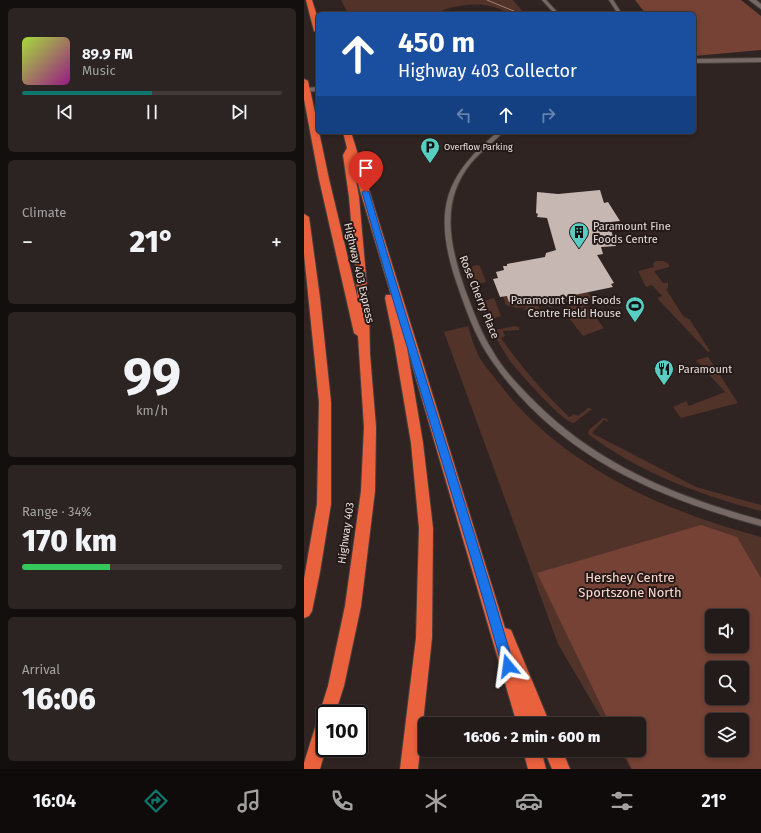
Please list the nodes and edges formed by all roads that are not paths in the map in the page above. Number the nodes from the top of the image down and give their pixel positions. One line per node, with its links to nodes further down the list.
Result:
1 (309, 0): 8 (highway)
2 (544, 0): 6 (street)
3 (611, 0): 7 (street)
4 (752, 0): 5 (street)
5 (761, 7)
6 (555, 12)
7 (619, 12)
8 (316, 24)
9 (761, 56): 10 (street)
10 (752, 59): 11 (street); 12 (street)
11 (761, 60)
12 (696, 62)
13 (305, 88): 14 (street); 20 (highway, Highway 403 Express)
14 (316, 89)
15 (348, 134): 17 (highway)
16 (499, 134): 21 (street, Rose Cherry Place)
17 (352, 148): 19 (highway); 20 (highway)
18 (304, 217): 23 (highway)
19 (387, 269): 22 (highway); 31 (highway)
20 (364, 354): 24 (highway, Highway 403)
21 (761, 523)
22 (483, 578): 25 (highway); 26 (highway)
23 (304, 611)
24 (330, 705)
25 (522, 717)
26 (539, 717)
27 (316, 752): 30 (highway)
28 (534, 757): 32 (highway)
29 (556, 757): 33 (highway)
30 (311, 769)
31 (409, 769)
32 (537, 769)
33 (561, 769)

